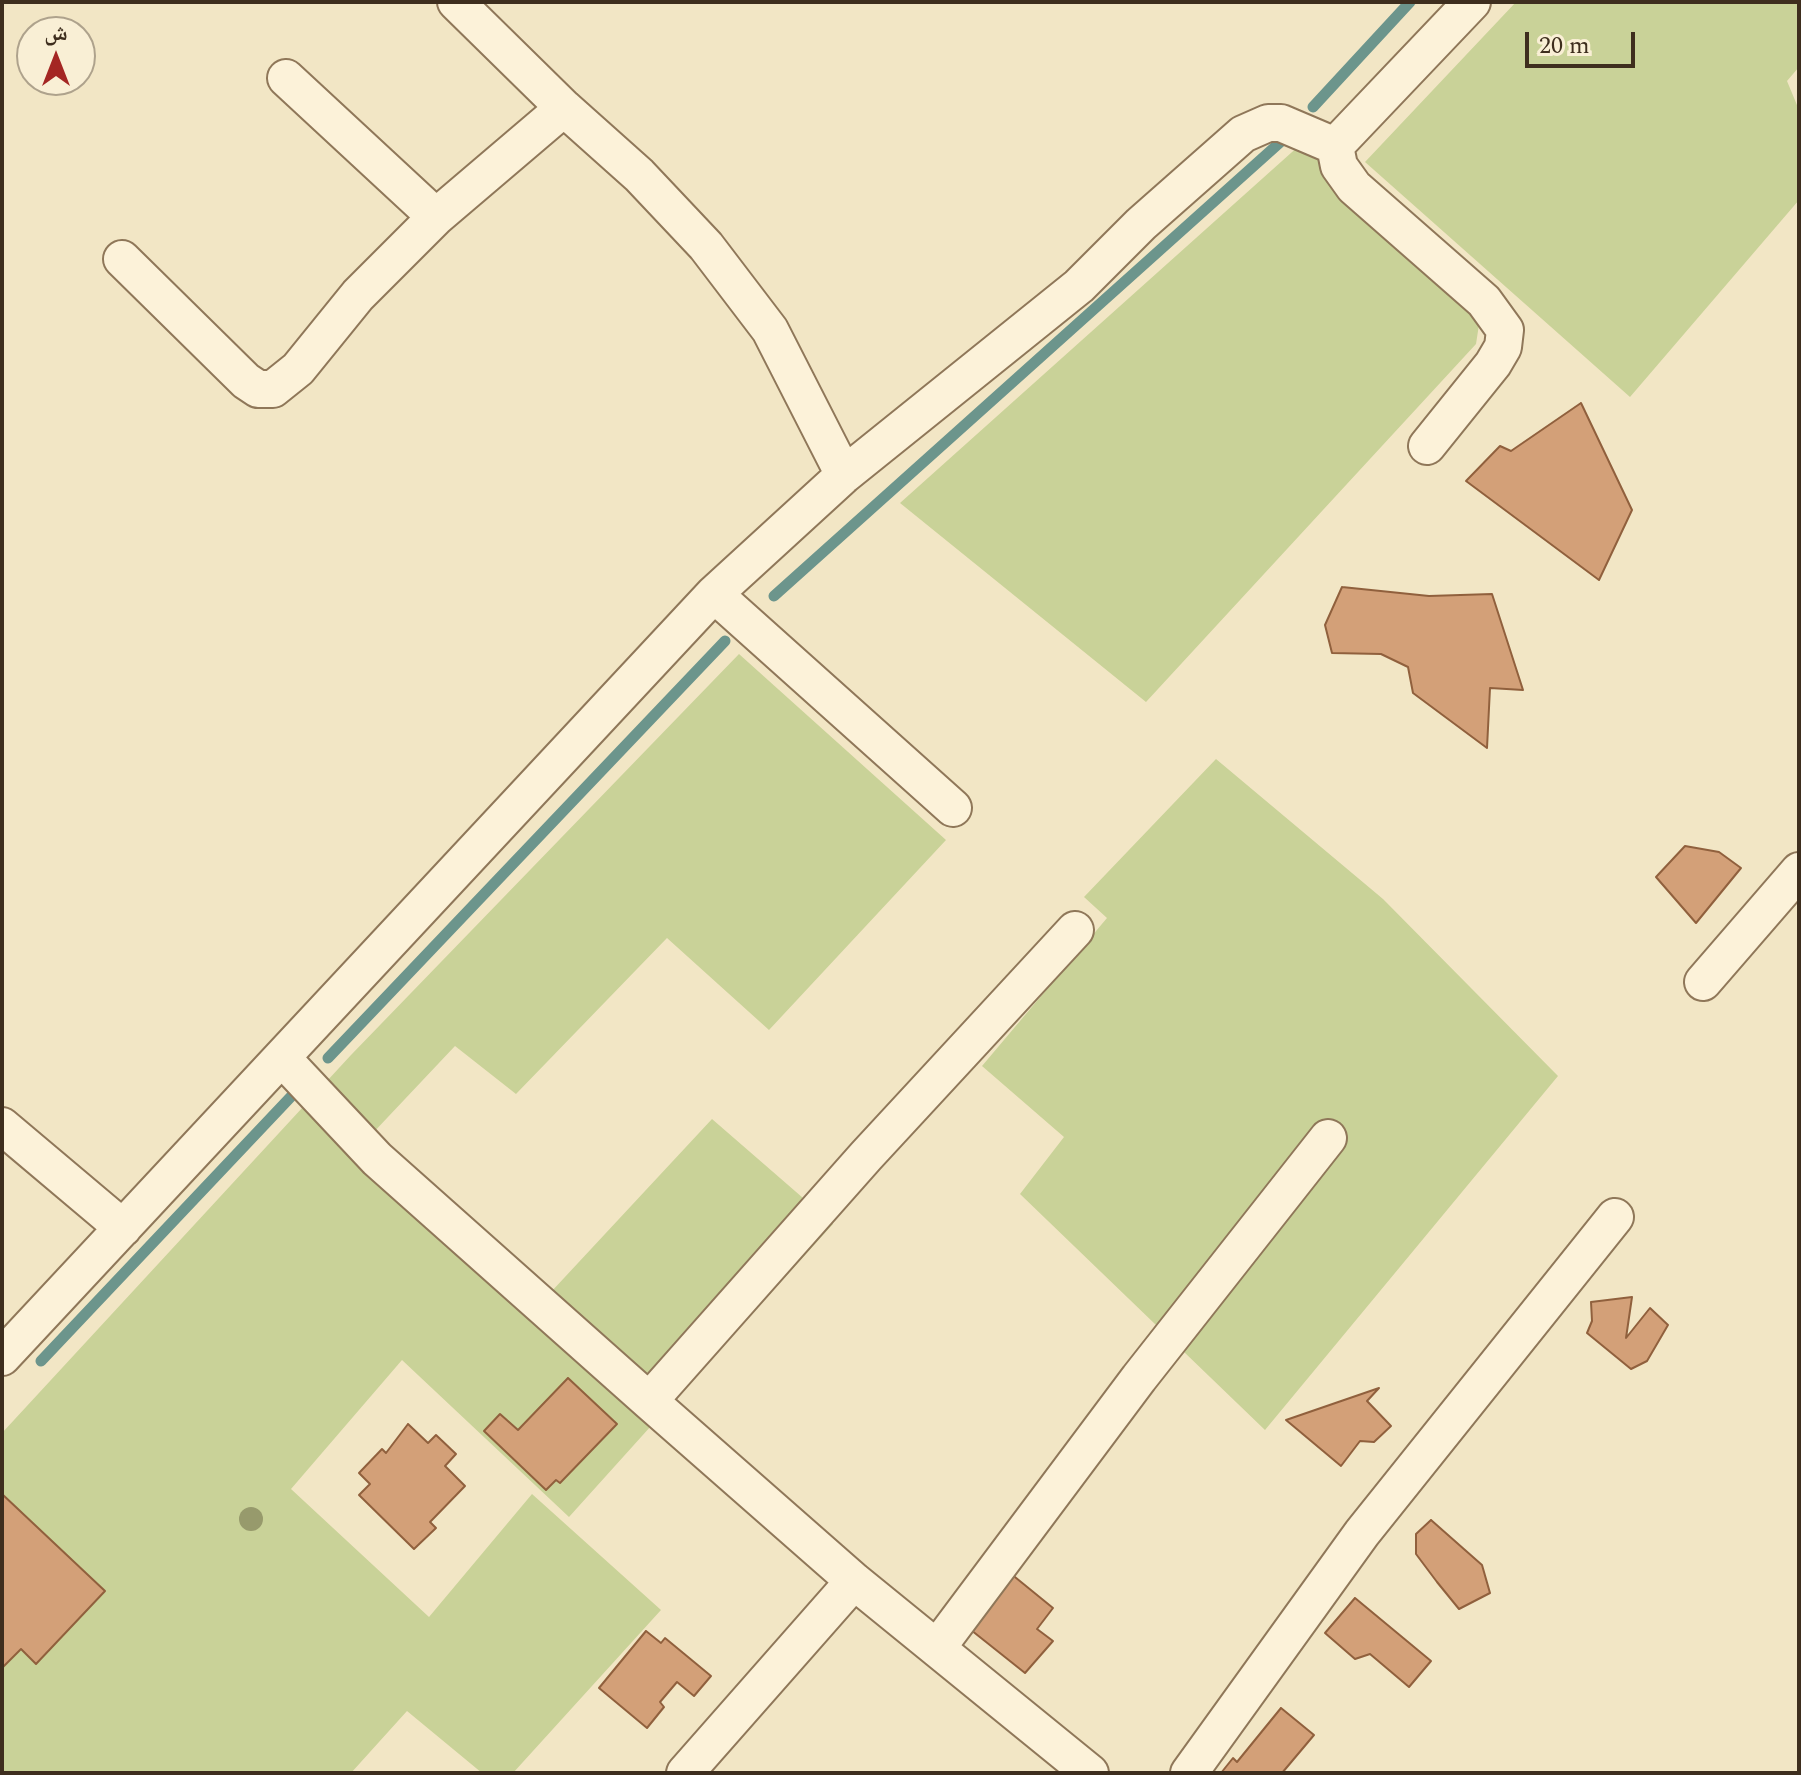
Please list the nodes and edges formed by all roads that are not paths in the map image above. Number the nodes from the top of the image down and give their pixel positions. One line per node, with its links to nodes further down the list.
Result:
1 (456, 2): 4 (street)
2 (1472, 2): 5 (street)
3 (286, 78): 6 (street)
4 (564, 108): 6 (street); 9 (street)
5 (1335, 146): 8 (street); 9 (street)
6 (436, 217): 7 (street)
7 (122, 259)
8 (1427, 446)
9 (844, 475): 10 (street)
10 (714, 594): 11 (street); 15 (street)
11 (953, 808)
12 (1799, 871): 14 (street)
13 (1075, 930): 21 (street)
14 (1703, 982)
15 (283, 1059): 19 (street); 21 (street)
16 (2, 1126): 19 (street)
17 (1328, 1138): 23 (street)
18 (1615, 1217): 26 (street)
19 (123, 1228): 20 (street)
20 (2, 1357)
21 (649, 1401): 22 (street)
22 (854, 1581): 23 (street); 24 (street)
23 (937, 1648): 25 (street)
24 (685, 1773)
25 (1090, 1773)
26 (1189, 1773)

